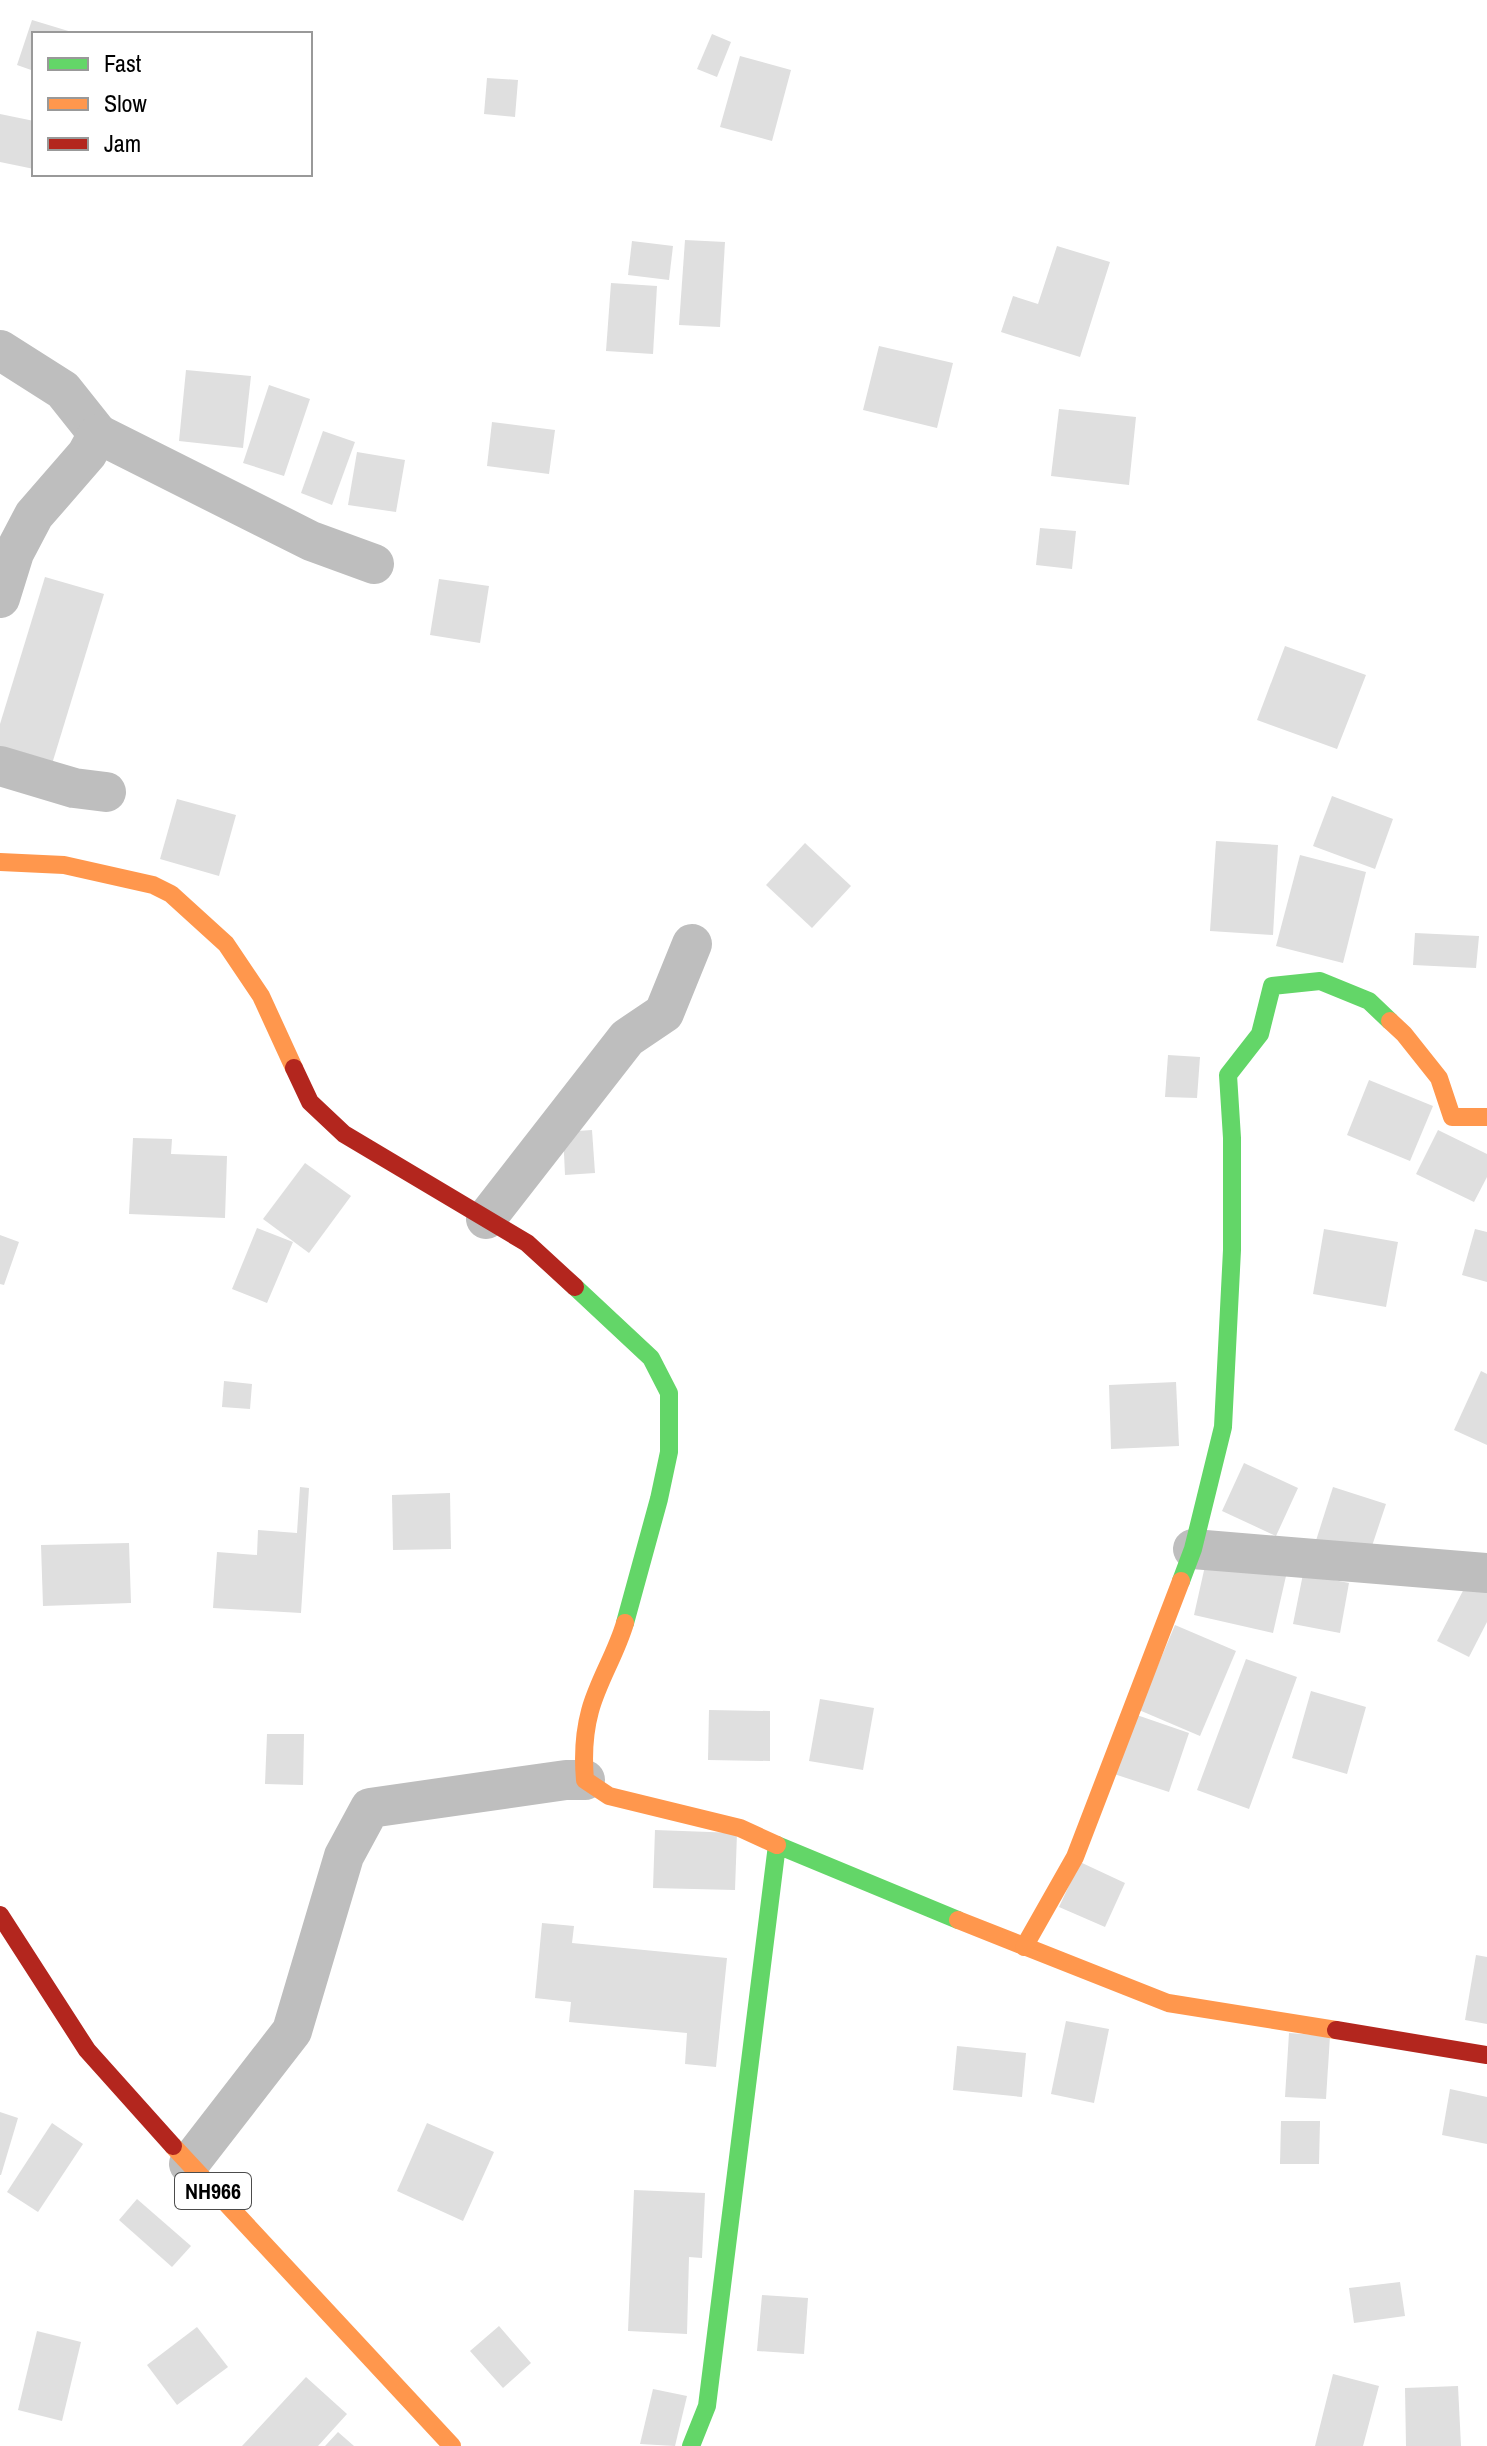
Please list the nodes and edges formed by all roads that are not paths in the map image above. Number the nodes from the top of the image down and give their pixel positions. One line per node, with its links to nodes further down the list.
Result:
1 (0, 350): 2 (street)
2 (98, 434): 3 (street); 4 (street)
3 (374, 564)
4 (0, 598)
5 (0, 766): 6 (street)
6 (106, 792)
7 (0, 862): 10 (main road)
8 (692, 944): 10 (street)
9 (1487, 1117): 11 (main road)
10 (486, 1219): 13 (main road)
11 (1193, 1549): 12 (street); 16 (main road)
12 (1487, 1573)
13 (585, 1780): 14 (main road); 18 (street)
14 (777, 1845): 16 (main road); 20 (main road)
15 (0, 1915): 18 (main road, NH966)
16 (1024, 1947): 17 (main road)
17 (1487, 2055)
18 (189, 2164): 19 (main road, NH966)
19 (452, 2446)
20 (691, 2446)

